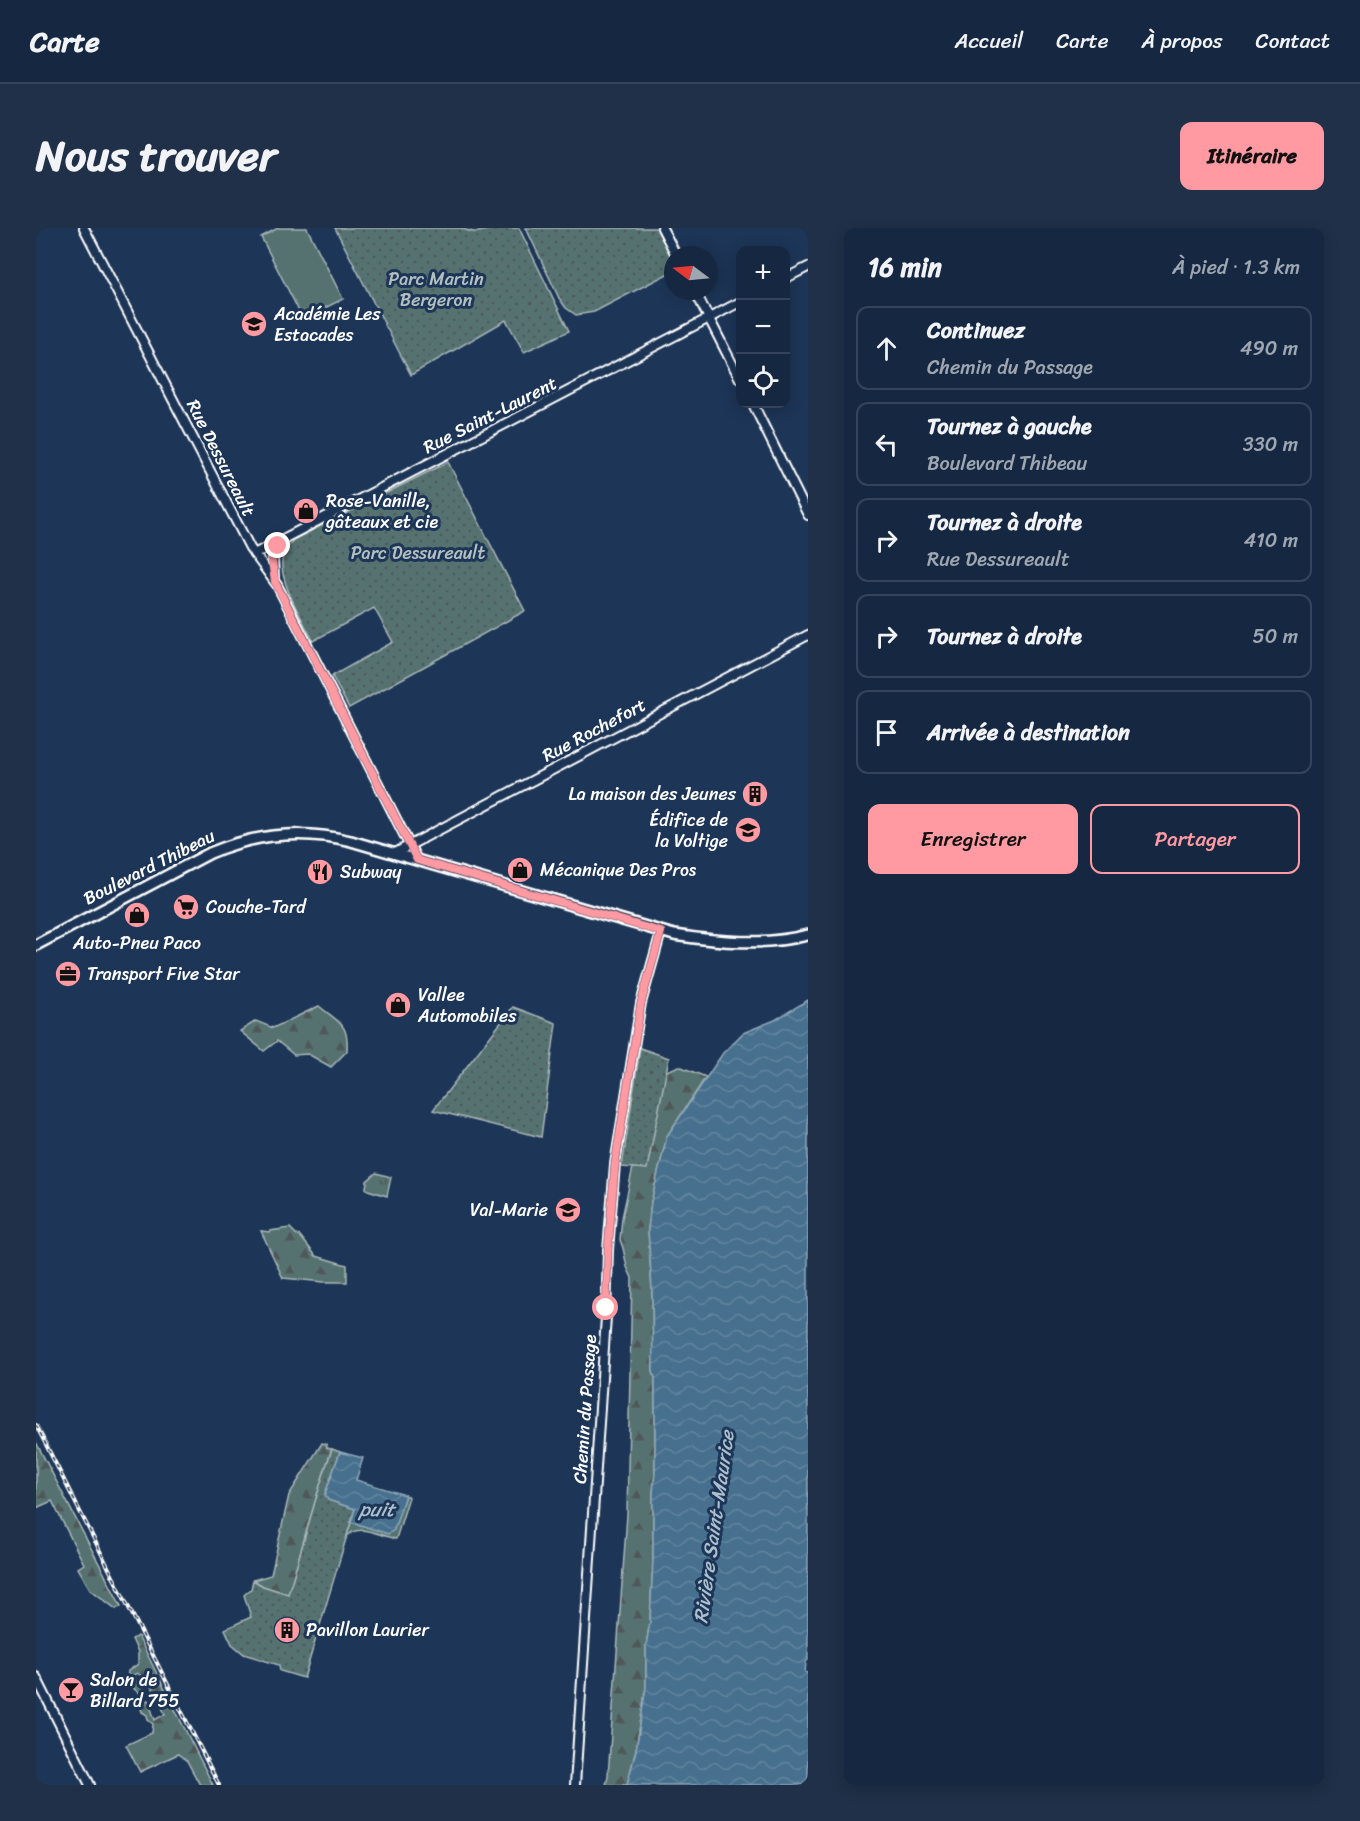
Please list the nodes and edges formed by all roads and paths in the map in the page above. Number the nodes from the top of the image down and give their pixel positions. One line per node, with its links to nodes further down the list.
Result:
1 (84, 228): 13 (street, Rue Dessureault)
2 (662, 228): 3 (street)
3 (671, 246)
4 (808, 267): 5 (street)
5 (790, 276)
6 (700, 300): 8 (street)
7 (736, 304): 8 (street, Rue Saint-Laurent)
8 (709, 318): 9 (street); 12 (street, Rue Saint-Laurent)
9 (736, 369)
10 (755, 408): 11 (street)
11 (808, 515)
12 (287, 537): 13 (street, Rue Saint-Laurent); 14 (street)
13 (254, 554): 14 (street, Rue Dessureault)
14 (275, 582): 16 (street, Rue Dessureault)
15 (808, 635): 16 (street, Rue Rochefort)
16 (410, 845): 17 (street, Rue Rochefort); 18 (street, Rue Dessureault)
17 (395, 853): 18 (main road, Boulevard Thibeau); 21 (main road, Boulevard Thibeau)
18 (417, 860): 19 (main road, Boulevard Thibeau)
19 (661, 932): 20 (main road, Boulevard Thibeau); 24 (street, Chemin du Passage)
20 (808, 935)
21 (36, 945)
22 (36, 1677): 23 (street)
23 (90, 1785)
24 (574, 1785)

